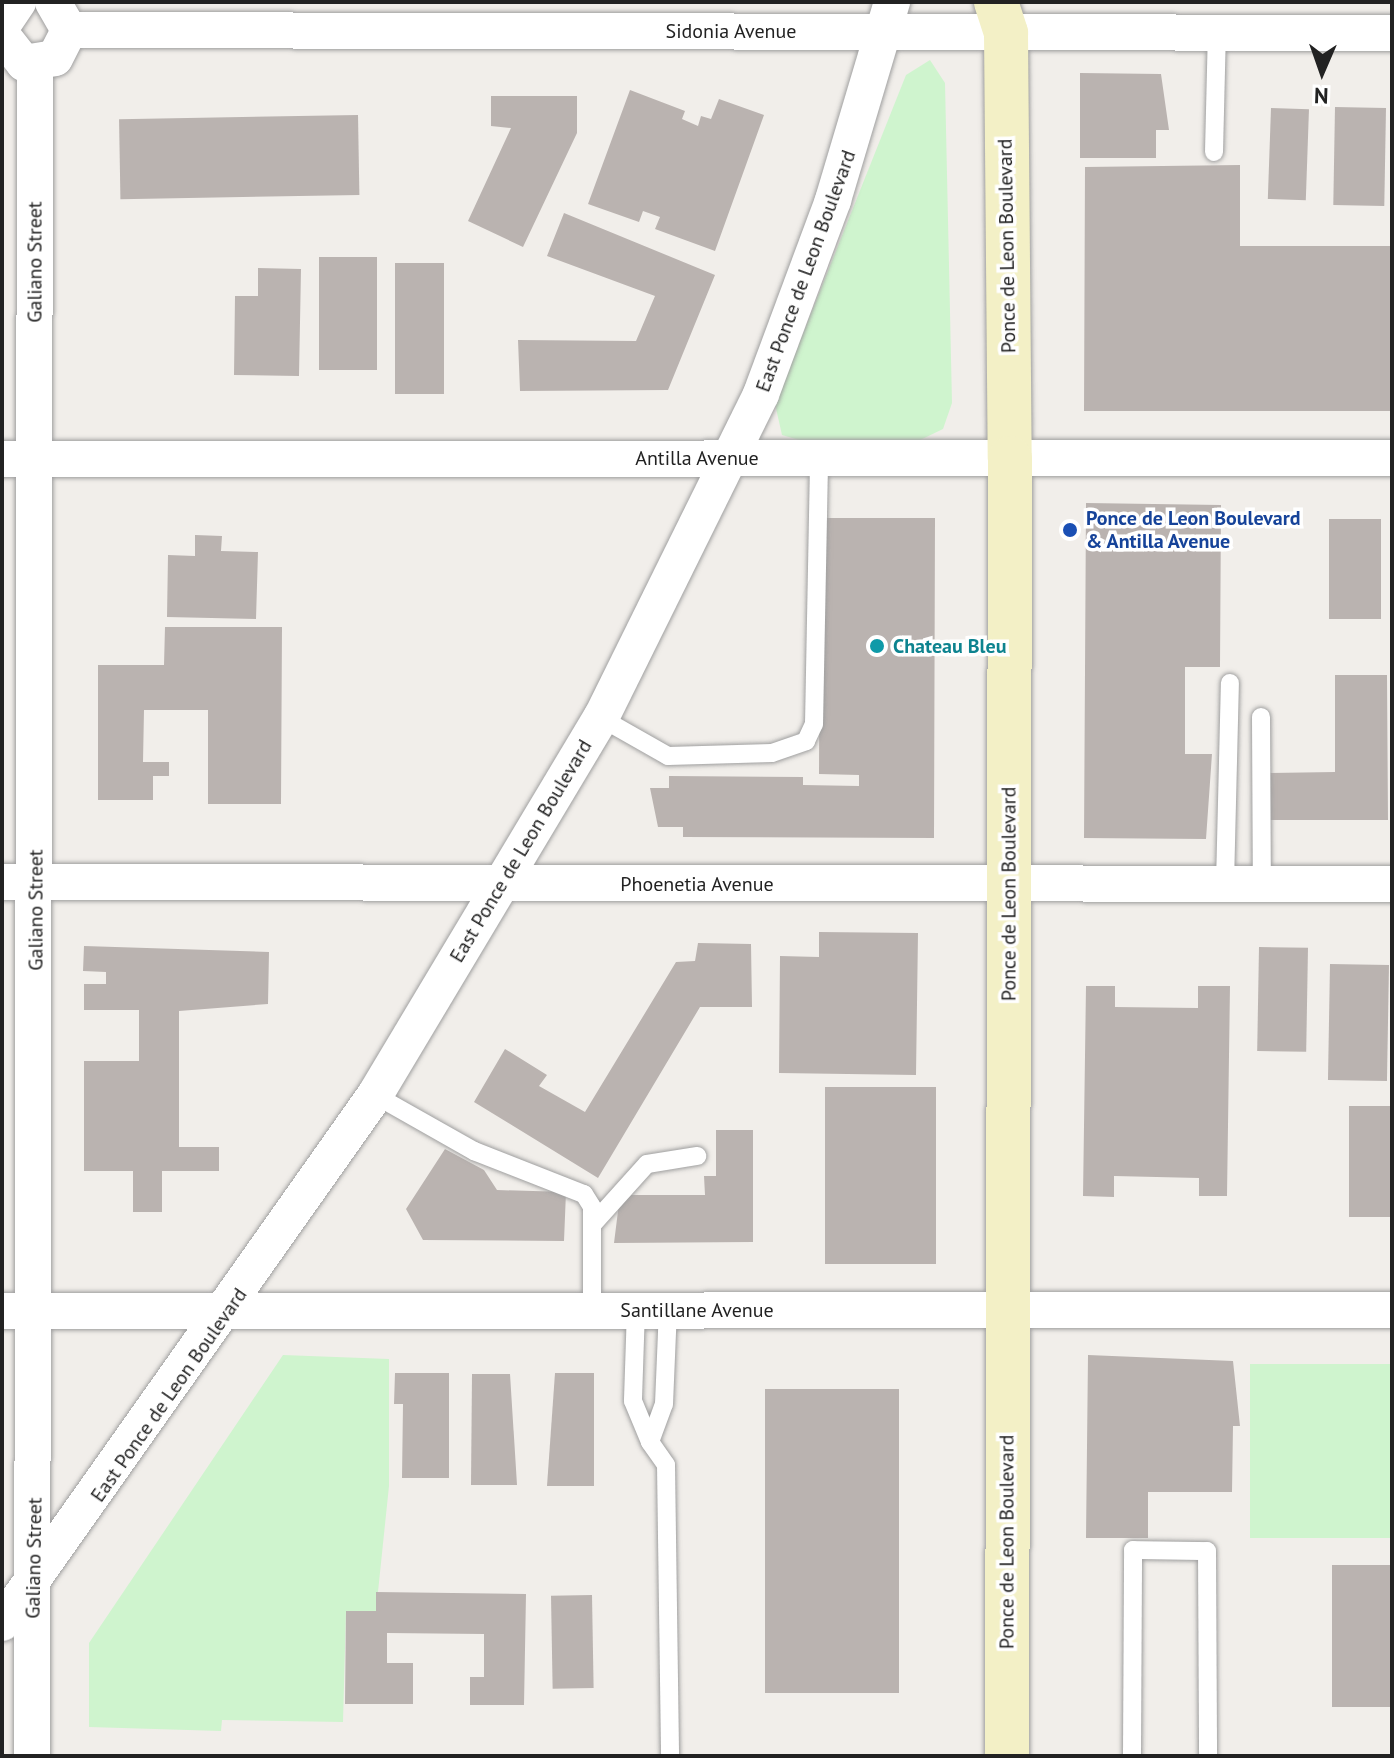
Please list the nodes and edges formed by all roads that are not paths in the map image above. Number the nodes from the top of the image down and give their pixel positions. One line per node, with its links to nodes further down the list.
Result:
1 (18, 2): 5 (street)
2 (1006, 12): 4 (street, Sidonia Avenue); 6 (street, Sidonia Avenue); 13 (street, Ponce de Leon Boulevard)
3 (61, 16): 4 (street, Sidonia Avenue); 9 (street)
4 (890, 17): 11 (street, East Ponce de Leon Boulevard)
5 (2, 26)
6 (1217, 33): 7 (street, Sidonia Avenue); 10 (lane)
7 (1392, 33)
8 (2, 35): 9 (street)
9 (35, 65): 15 (street, Galiano Street)
10 (1214, 152)
11 (731, 458): 12 (street, Antilla Avenue); 15 (street, Antilla Avenue); 18 (street, East Ponce de Leon Boulevard)
12 (819, 458): 13 (street, Antilla Avenue); 18 (lane)
13 (1010, 458): 14 (street, Antilla Avenue); 21 (street, Ponce de Leon Boulevard)
14 (1392, 458)
15 (19, 459): 19 (street, Galiano Street)
16 (1230, 683): 22 (lane)
17 (1261, 717): 23 (lane)
18 (601, 718): 20 (street, East Ponce de Leon Boulevard)
19 (19, 882): 20 (street, Phoenetia Avenue); 32 (street, Galiano Street)
20 (501, 884): 21 (street, Phoenetia Avenue); 25 (street, East Ponce de Leon Boulevard)
21 (1009, 884): 22 (street, Phoenetia Avenue); 33 (street, Ponce de Leon Boulevard)
22 (1225, 884): 23 (street, Phoenetia Avenue)
23 (1262, 884): 24 (street, Phoenetia Avenue)
24 (1392, 884)
25 (375, 1095): 27 (lane); 30 (street, East Ponce de Leon Boulevard)
26 (697, 1156): 27 (lane)
27 (592, 1225): 28 (lane)
28 (592, 1309): 29 (street, Santillane Avenue); 30 (street, Santillane Avenue)
29 (652, 1309): 33 (street, Santillane Avenue); 34 (lane); 34 (lane)
30 (229, 1310): 32 (street, Santillane Avenue); 35 (street, East Ponce de Leon Boulevard)
31 (1392, 1310): 33 (street, Santillane Avenue)
32 (19, 1311): 35 (street, Galiano Street)
33 (1008, 1311): 39 (street, Ponce de Leon Boulevard)
34 (650, 1442): 38 (lane)
35 (34, 1585): 36 (street, East Ponce de Leon Boulevard); 37 (street, Galiano Street)
36 (2, 1623)
37 (32, 1756)
38 (670, 1756)
39 (1007, 1756)
40 (1132, 1756): 41 (lane)
41 (1208, 1756)

